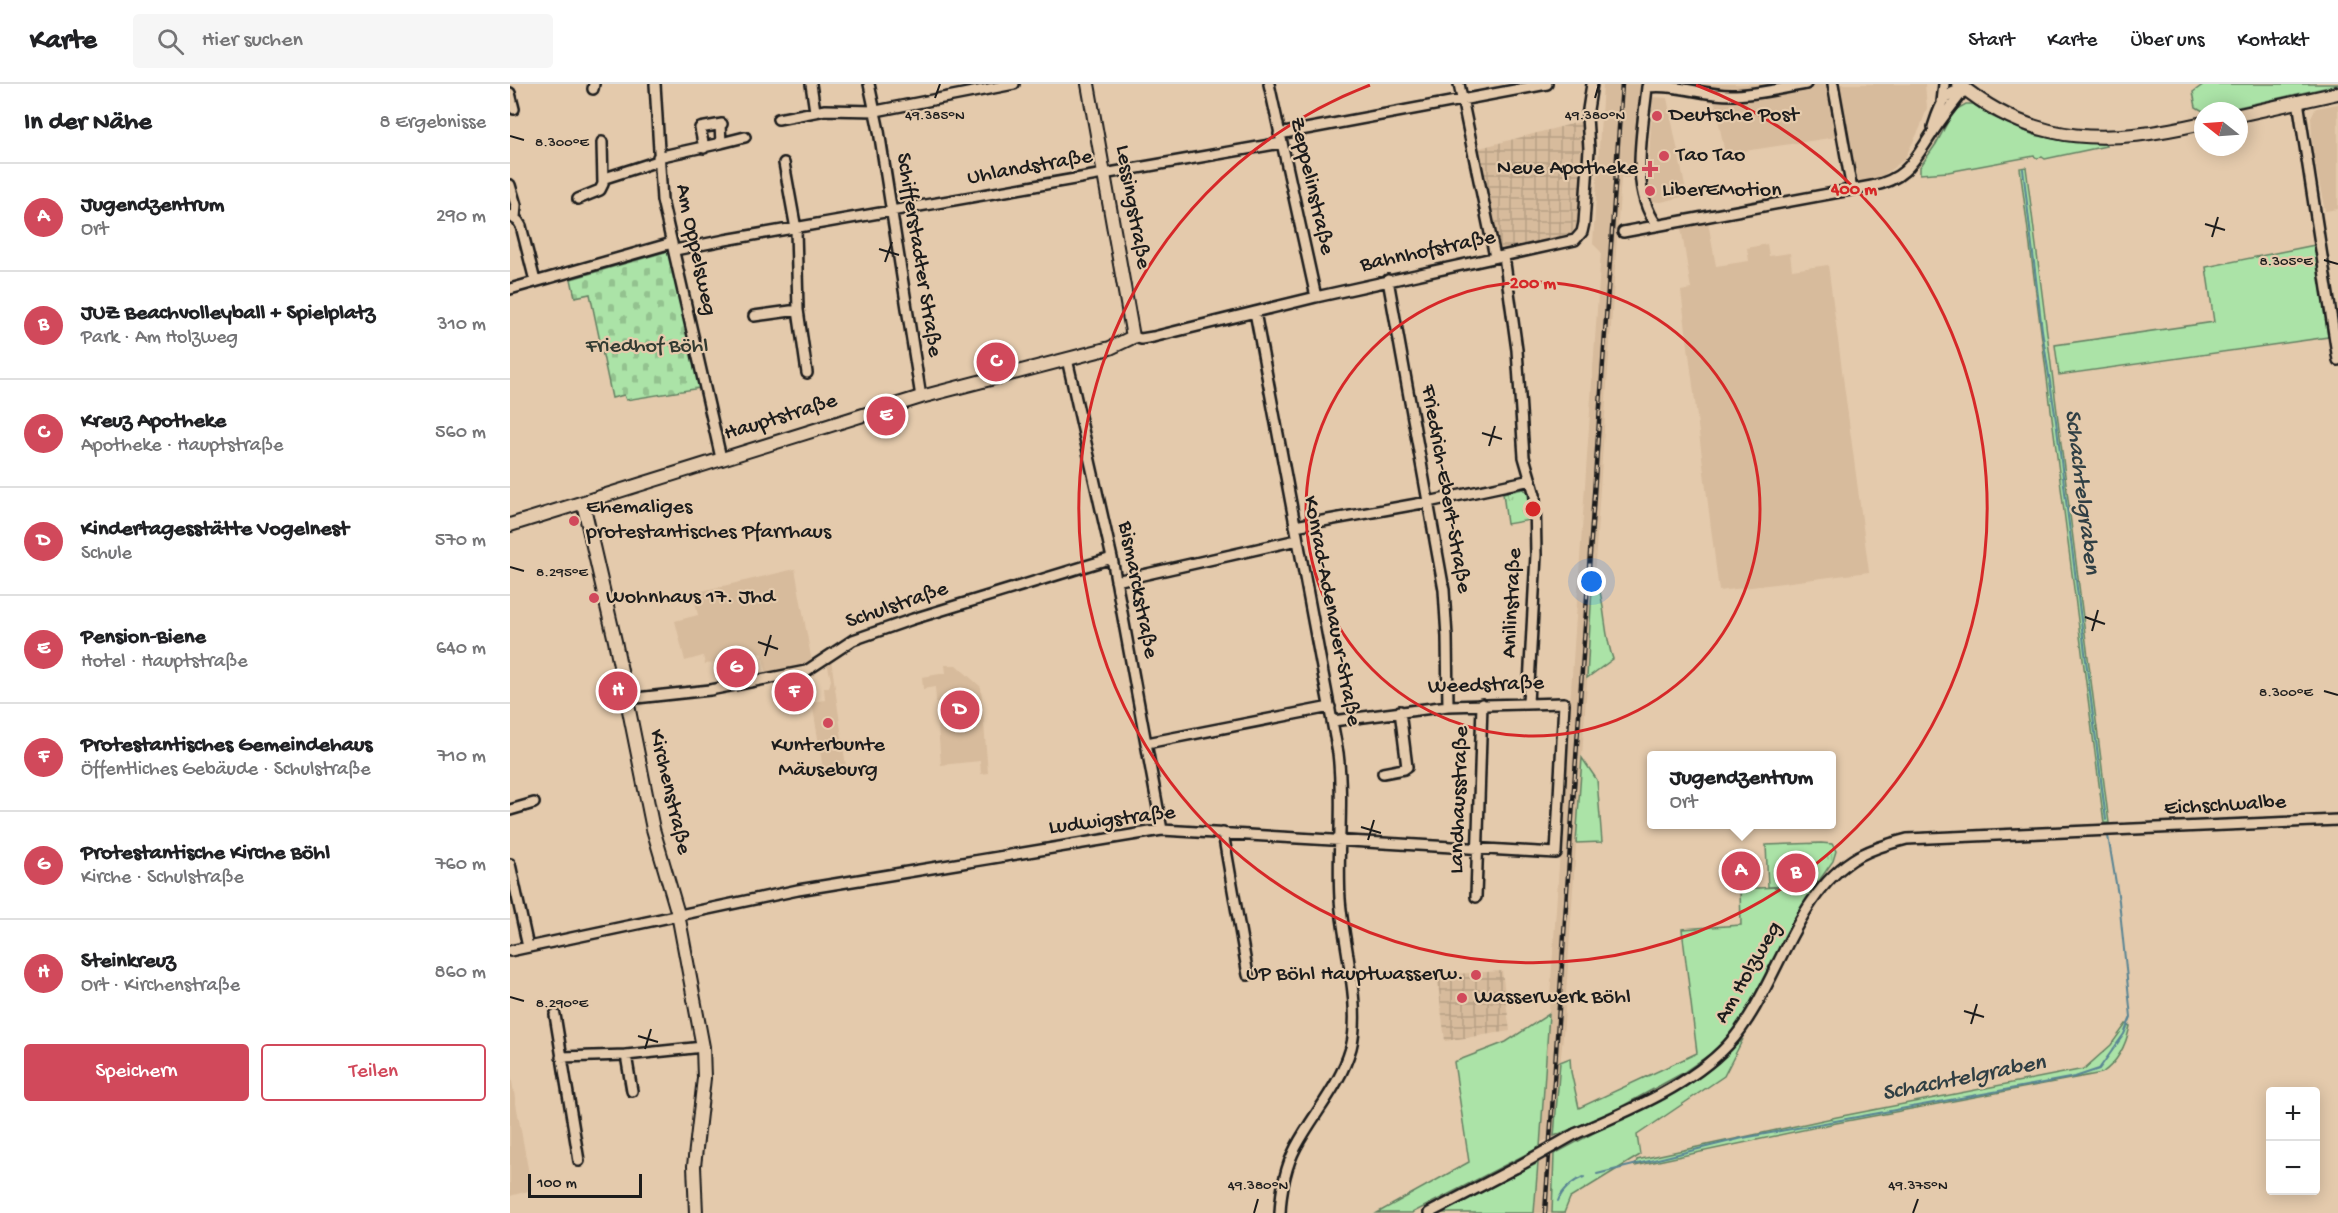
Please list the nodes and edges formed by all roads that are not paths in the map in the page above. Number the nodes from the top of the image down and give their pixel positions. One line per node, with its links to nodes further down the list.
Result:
1 (655, 84): 32 (street, Am Oppelsweg)
2 (811, 84): 21 (street)
3 (869, 84): 22 (street, Schifferstadter Straße)
4 (1014, 84): 22 (street)
5 (1088, 84): 34 (street, Lessingstraße)
6 (1269, 84): 28 (street, Zeppelinstraße)
7 (1459, 84): 17 (street, Anilinstraße)
8 (1547, 84): 17 (street, Uhlandstraße)
9 (1592, 84): 45 (street, Bahnhofstraße)
10 (1806, 84): 13 (street)
11 (1833, 84): 37 (street)
12 (1944, 84): 19 (street)
13 (1679, 85): 41 (street)
14 (1962, 87): 19 (street); 25 (street); 26 (street)
15 (510, 93): 20 (street)
16 (2338, 93): 18 (street)
17 (1462, 100): 28 (street, Uhlandstraße); 45 (street, Anilinstraße)
18 (2298, 101): 23 (street); 53 (street)
19 (1942, 103): 26 (street)
20 (514, 109)
21 (815, 111): 22 (street); 24 (street)
22 (876, 111): 39 (street, Schifferstadter Straße)
23 (2248, 113)
24 (778, 119)
25 (2194, 125)
26 (1930, 135): 37 (street)
27 (745, 137): 30 (street)
28 (1280, 139): 34 (street, Uhlandstraße); 49 (street, Zeppelinstraße)
29 (602, 142): 35 (street)
30 (721, 143): 31 (street); 31 (street)
31 (704, 148): 32 (street)
32 (658, 159): 35 (street); 44 (street, Am Oppelsweg)
33 (784, 163): 42 (street)
34 (1105, 175): 39 (street, Uhlandstraße); 54 (street, Lessingstraße)
35 (604, 178): 38 (street)
36 (510, 185): 40 (street)
37 (1852, 190): 41 (street)
38 (578, 200)
39 (891, 211): 42 (street, Uhlandstraße); 58 (street, Schifferstadter Straße)
40 (513, 217): 47 (street)
41 (1657, 225): 43 (street)
42 (796, 229): 44 (street, Uhlandstraße); 50 (street)
43 (1623, 231)
44 (674, 247): 47 (street, Uhlandstraße); 59 (street, Am Oppelsweg)
45 (1500, 256): 46 (street, Bahnhofstraße); 60 (street, Anilinstraße)
46 (1388, 280): 49 (street, Bahnhofstraße); 61 (street, Friedrich-Ebert-Straße)
47 (535, 281): 48 (street, Uhlandstraße)
48 (510, 289)
49 (1316, 297): 51 (street, Bahnhofstraße)
50 (798, 310): 52 (street); 57 (street)
51 (1255, 312): 54 (street, Bahnhofstraße); 64 (street, Konrad-Adenauer-Straße)
52 (754, 316)
53 (2335, 326): 56 (street)
54 (1133, 337): 55 (street, Hauptstraße)
55 (1067, 359): 58 (street, Hauptstraße); 66 (street, Bismarckstraße)
56 (2338, 360)
57 (807, 373)
58 (921, 397): 59 (street, Hauptstraße)
59 (721, 458): 62 (street, Hauptstraße)
60 (1531, 480): 61 (street); 69 (street, Anilinstraße)
61 (1428, 502): 64 (street); 71 (street, Friedrich-Ebert-Straße)
62 (583, 503): 63 (street, Hauptstraße); 68 (street, Kirchenstraße)
63 (510, 525)
64 (1295, 526): 65 (street, Konrad-Adenauer-Straße)
65 (1298, 540): 67 (street); 72 (street, Konrad-Adenauer-Straße)
66 (1113, 558): 67 (street, Bismarckstraße); 68 (street, Schulstraße)
67 (1116, 581): 75 (street, Bismarckstraße)
68 (627, 699): 88 (street, Kirchenstraße)
69 (1528, 703): 70 (street, Weedstraße); 85 (street, Weedstraße)
70 (1482, 704): 71 (street, Weedstraße); 84 (street, Landhausstraße)
71 (1448, 706): 73 (street, Weedstraße)
72 (1330, 707): 74 (street, Konrad-Adenauer-Straße); 75 (street)
73 (1400, 711): 74 (street, Weedstraße); 76 (street)
74 (1333, 721): 83 (street, Konrad-Adenauer-Straße)
75 (1147, 743): 80 (street, Bismarckstraße)
76 (1383, 772)
77 (534, 803): 78 (street)
78 (510, 810)
79 (2338, 820): 81 (street, Eichschwalbe)
80 (1162, 830): 82 (street, Ludwigstraße); 88 (street, Ludwigstraße)
81 (2114, 831): 100 (street, Am Holzweg, bridge)
82 (1223, 833): 83 (street, Ludwigstraße); 91 (street)
83 (1341, 842): 84 (street, Ludwigstraße); 99 (street, Konrad-Adenauer-Straße)
84 (1477, 848): 85 (street, Ludwigstraße); 87 (street, Landhausstraße)
85 (1556, 853)
86 (510, 864): 89 (street)
87 (1476, 897)
88 (678, 914): 89 (street, Ludwigstraße); 93 (street, Kirchenstraße)
89 (528, 948): 90 (street, Ludwigstraße)
90 (510, 951)
91 (1248, 975)
92 (555, 1015): 95 (street)
93 (703, 1047): 94 (street); 98 (street, Kirchenstraße)
94 (626, 1055): 95 (street); 96 (street)
95 (561, 1057): 97 (street)
96 (632, 1091)
97 (579, 1161)
98 (696, 1213)
99 (1280, 1213)
100 (1429, 1213)

